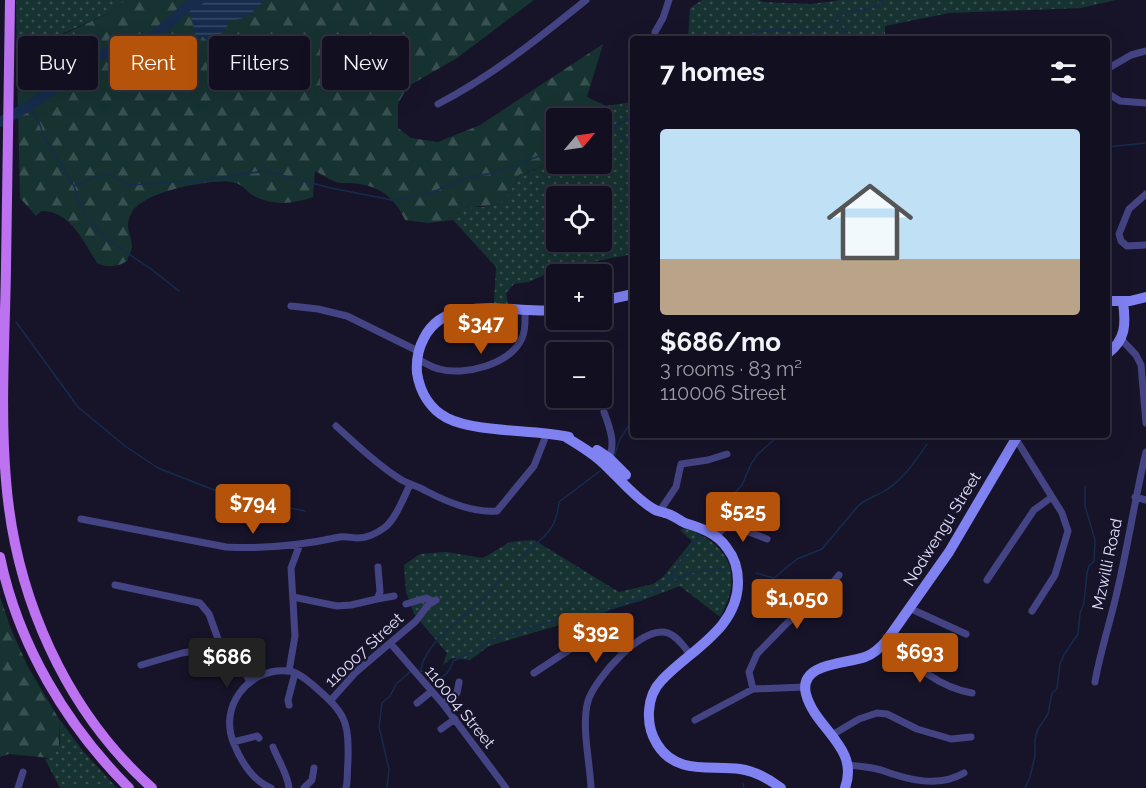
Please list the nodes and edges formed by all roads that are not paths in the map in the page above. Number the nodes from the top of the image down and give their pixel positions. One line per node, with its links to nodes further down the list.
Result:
1 (10, 0): 86 (main road)
2 (586, 0): 9 (street)
3 (669, 0): 4 (street)
4 (655, 32)
5 (1146, 51): 6 (street)
6 (1110, 67)
7 (1110, 95): 8 (street)
8 (1146, 103)
9 (438, 104)
10 (1146, 194): 11 (street)
11 (1146, 245)
12 (630, 295): 14 (street)
13 (1146, 297): 16 (street)
14 (612, 299)
15 (1110, 302): 16 (street)
16 (1124, 302): 20 (street)
17 (291, 306): 22 (street)
18 (525, 310): 19 (street); 22 (street); 22 (street)
19 (546, 310)
20 (1121, 339): 21 (street); 24 (street)
21 (1110, 352)
22 (418, 355): 26 (street)
23 (604, 412): 31 (street)
24 (1146, 423)
25 (336, 426): 32 (street)
26 (547, 433): 31 (street); 32 (street)
27 (1016, 438): 50 (street, Nodwengu Street)
28 (1018, 438): 33 (street)
29 (1146, 452): 34 (street, Mzwilli Road)
30 (727, 454): 36 (street)
31 (607, 461): 36 (street)
32 (410, 485): 40 (street)
33 (1052, 497): 44 (street); 51 (street)
34 (1135, 497): 35 (street); 63 (street, Mzwilli Road)
35 (1146, 500)
36 (662, 511): 38 (street)
37 (81, 519): 40 (street)
38 (716, 536): 39 (street); 57 (street)
39 (767, 539)
40 (300, 544): 47 (street)
41 (0, 557): 85 (main road)
42 (378, 567): 48 (street)
43 (839, 575): 65 (street)
44 (987, 580)
45 (115, 585): 55 (street)
46 (394, 596): 48 (street)
47 (294, 597): 48 (street); 59 (street)
48 (377, 599)
49 (406, 604): 54 (street, 110007 Street)
50 (909, 609): 52 (street); 53 (street, Nodwengu Street)
51 (1032, 611)
52 (966, 634)
53 (887, 640): 64 (street, Nodwengu Street); 67 (street)
54 (391, 644): 66 (street, 110004 Street); 68 (street, 110007 Street)
55 (221, 647): 58 (street); 61 (street)
56 (623, 653): 57 (street); 60 (street); 92 (street)
57 (691, 655): 93 (street)
58 (141, 665)
59 (292, 672): 61 (street); 68 (street); 71 (street)
60 (534, 673)
61 (249, 681): 78 (street)
62 (459, 682): 70 (street)
63 (1095, 682)
64 (805, 687): 65 (street); 75 (street)
65 (753, 689): 73 (street)
66 (432, 691): 69 (street); 70 (street, 110004 Street)
67 (972, 693)
68 (331, 700): 90 (street)
69 (417, 703)
70 (443, 704): 72 (street, 110004 Street)
71 (289, 705)
72 (454, 719): 74 (street); 91 (street, 110004 Street)
73 (695, 720)
74 (441, 729)
75 (832, 735): 76 (street); 80 (street)
76 (971, 737)
77 (259, 738): 78 (street)
78 (233, 742): 87 (street)
79 (273, 747): 88 (street)
80 (848, 765): 83 (street); 94 (street)
81 (314, 768): 89 (street)
82 (23, 772): 84 (street)
83 (964, 773)
84 (18, 788)
85 (129, 788)
86 (152, 788)
87 (271, 788)
88 (289, 788)
89 (304, 788)
90 (346, 788)
91 (506, 788)
92 (591, 788)
93 (781, 788)
94 (845, 788)

